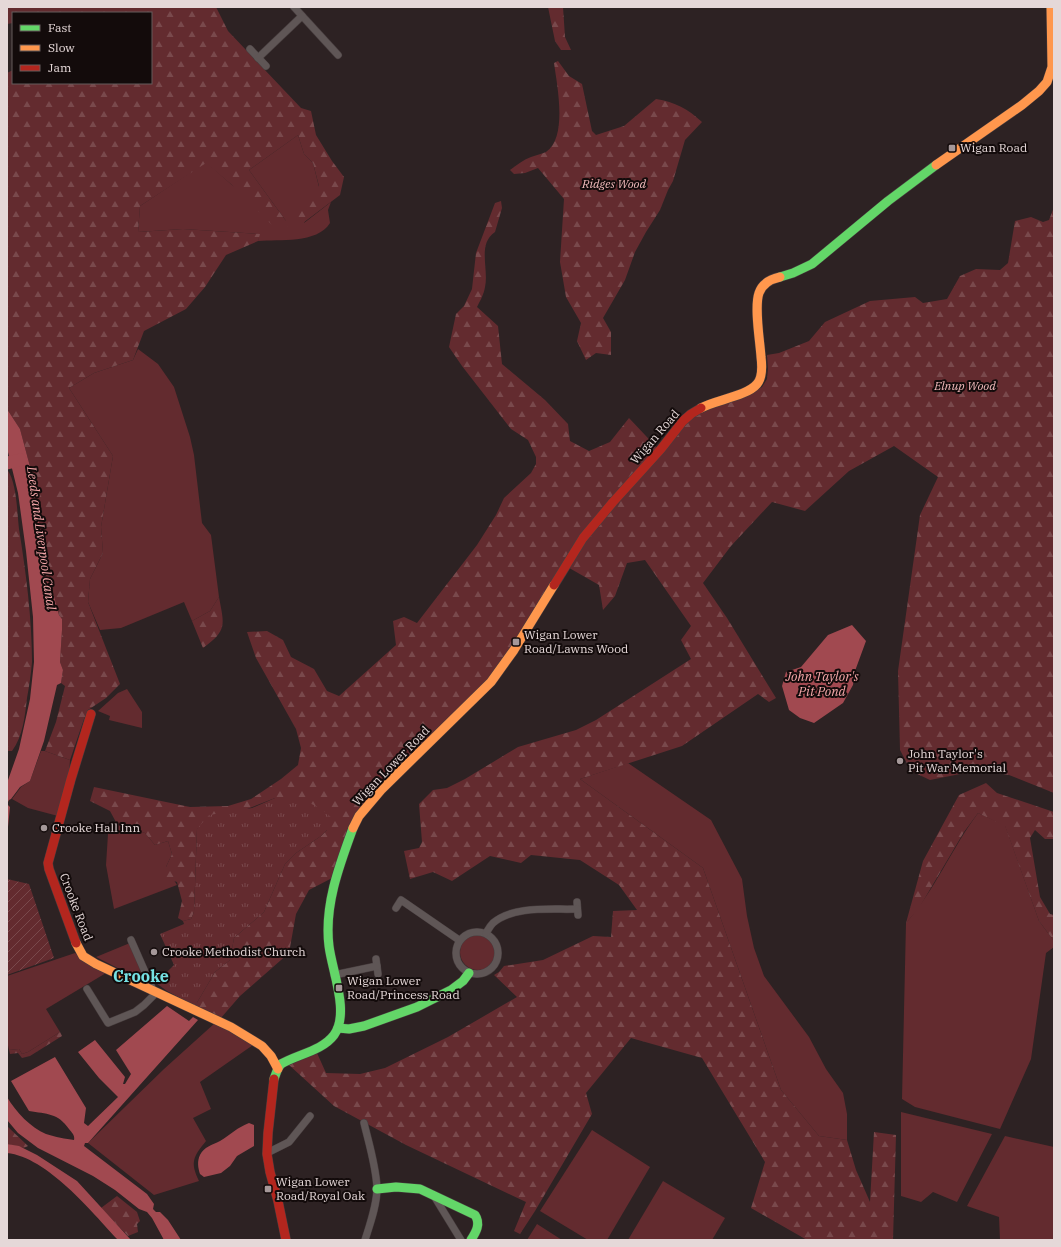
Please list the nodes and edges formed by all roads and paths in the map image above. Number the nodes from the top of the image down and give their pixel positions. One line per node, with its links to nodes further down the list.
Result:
1 (294, 7): 3 (street)
2 (1051, 7): 8 (main road, Wigan Road)
3 (302, 16): 5 (street); 6 (street)
4 (250, 49): 6 (street)
5 (338, 54)
6 (258, 58): 7 (street)
7 (266, 66)
8 (575, 550): 17 (main road, Wigan Lower Road)
9 (91, 714): 19 (main road, Crooke Road)
10 (396, 908): 14 (street)
11 (577, 909): 12 (street)
12 (486, 933): 14 (street); 16 (street)
13 (131, 940): 19 (street)
14 (459, 940): 16 (street)
15 (377, 966): 17 (street)
16 (468, 973): 20 (main road)
17 (334, 975): 20 (main road, Wigan Lower Road)
18 (88, 989): 19 (street)
19 (155, 991): 21 (main road, Crooke Road)
20 (338, 1028): 21 (main road)
21 (278, 1068): 24 (main road)
22 (310, 1116): 24 (street)
23 (364, 1123): 25 (street)
24 (267, 1153): 27 (main road)
25 (377, 1188): 26 (main road); 28 (street)
26 (434, 1196): 29 (street); 30 (main road)
27 (286, 1240)
28 (365, 1240)
29 (461, 1240)
30 (471, 1240)

